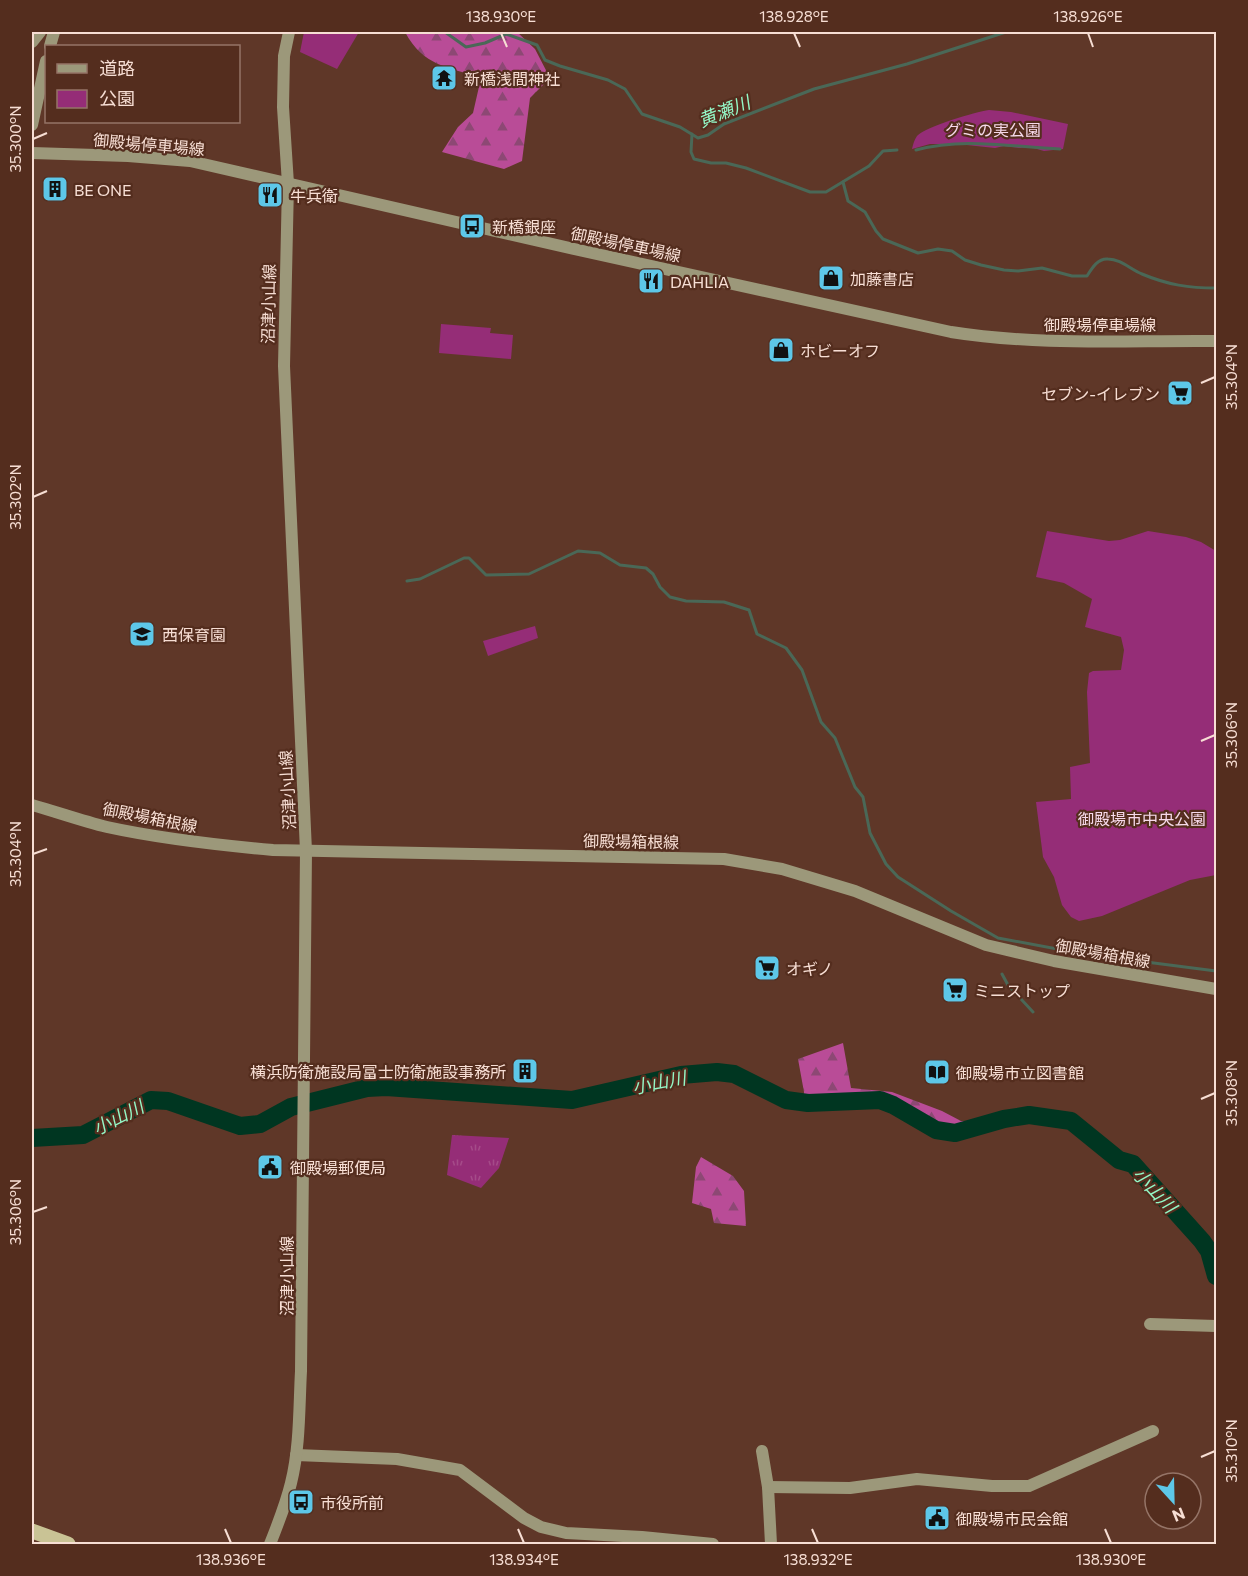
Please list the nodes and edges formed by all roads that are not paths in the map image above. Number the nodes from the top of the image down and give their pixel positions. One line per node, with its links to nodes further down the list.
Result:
1 (40, 32): 3 (main road)
2 (289, 32): 7 (main road, 沼津小山線)
3 (32, 42)
4 (45, 66): 5 (main road)
5 (32, 125)
6 (32, 153): 7 (main road, 御殿場停車場線)
7 (288, 184): 8 (main road, 御殿場停車場線); 10 (main road, 沼津小山線)
8 (1216, 341)
9 (32, 805): 10 (main road, 御殿場箱根線)
10 (306, 851): 11 (main road, 御殿場箱根線); 16 (main road, 沼津小山線)
11 (1216, 989)
12 (1150, 1324): 13 (main road)
13 (1216, 1326)
14 (1153, 1431): 17 (main road)
15 (762, 1451): 17 (main road)
16 (296, 1455): 20 (main road, 沼津小山線); 21 (main road)
17 (768, 1487): 22 (main road)
18 (32, 1531): 19 (highway)
19 (68, 1545)
20 (270, 1545)
21 (713, 1545)
22 (771, 1545)

